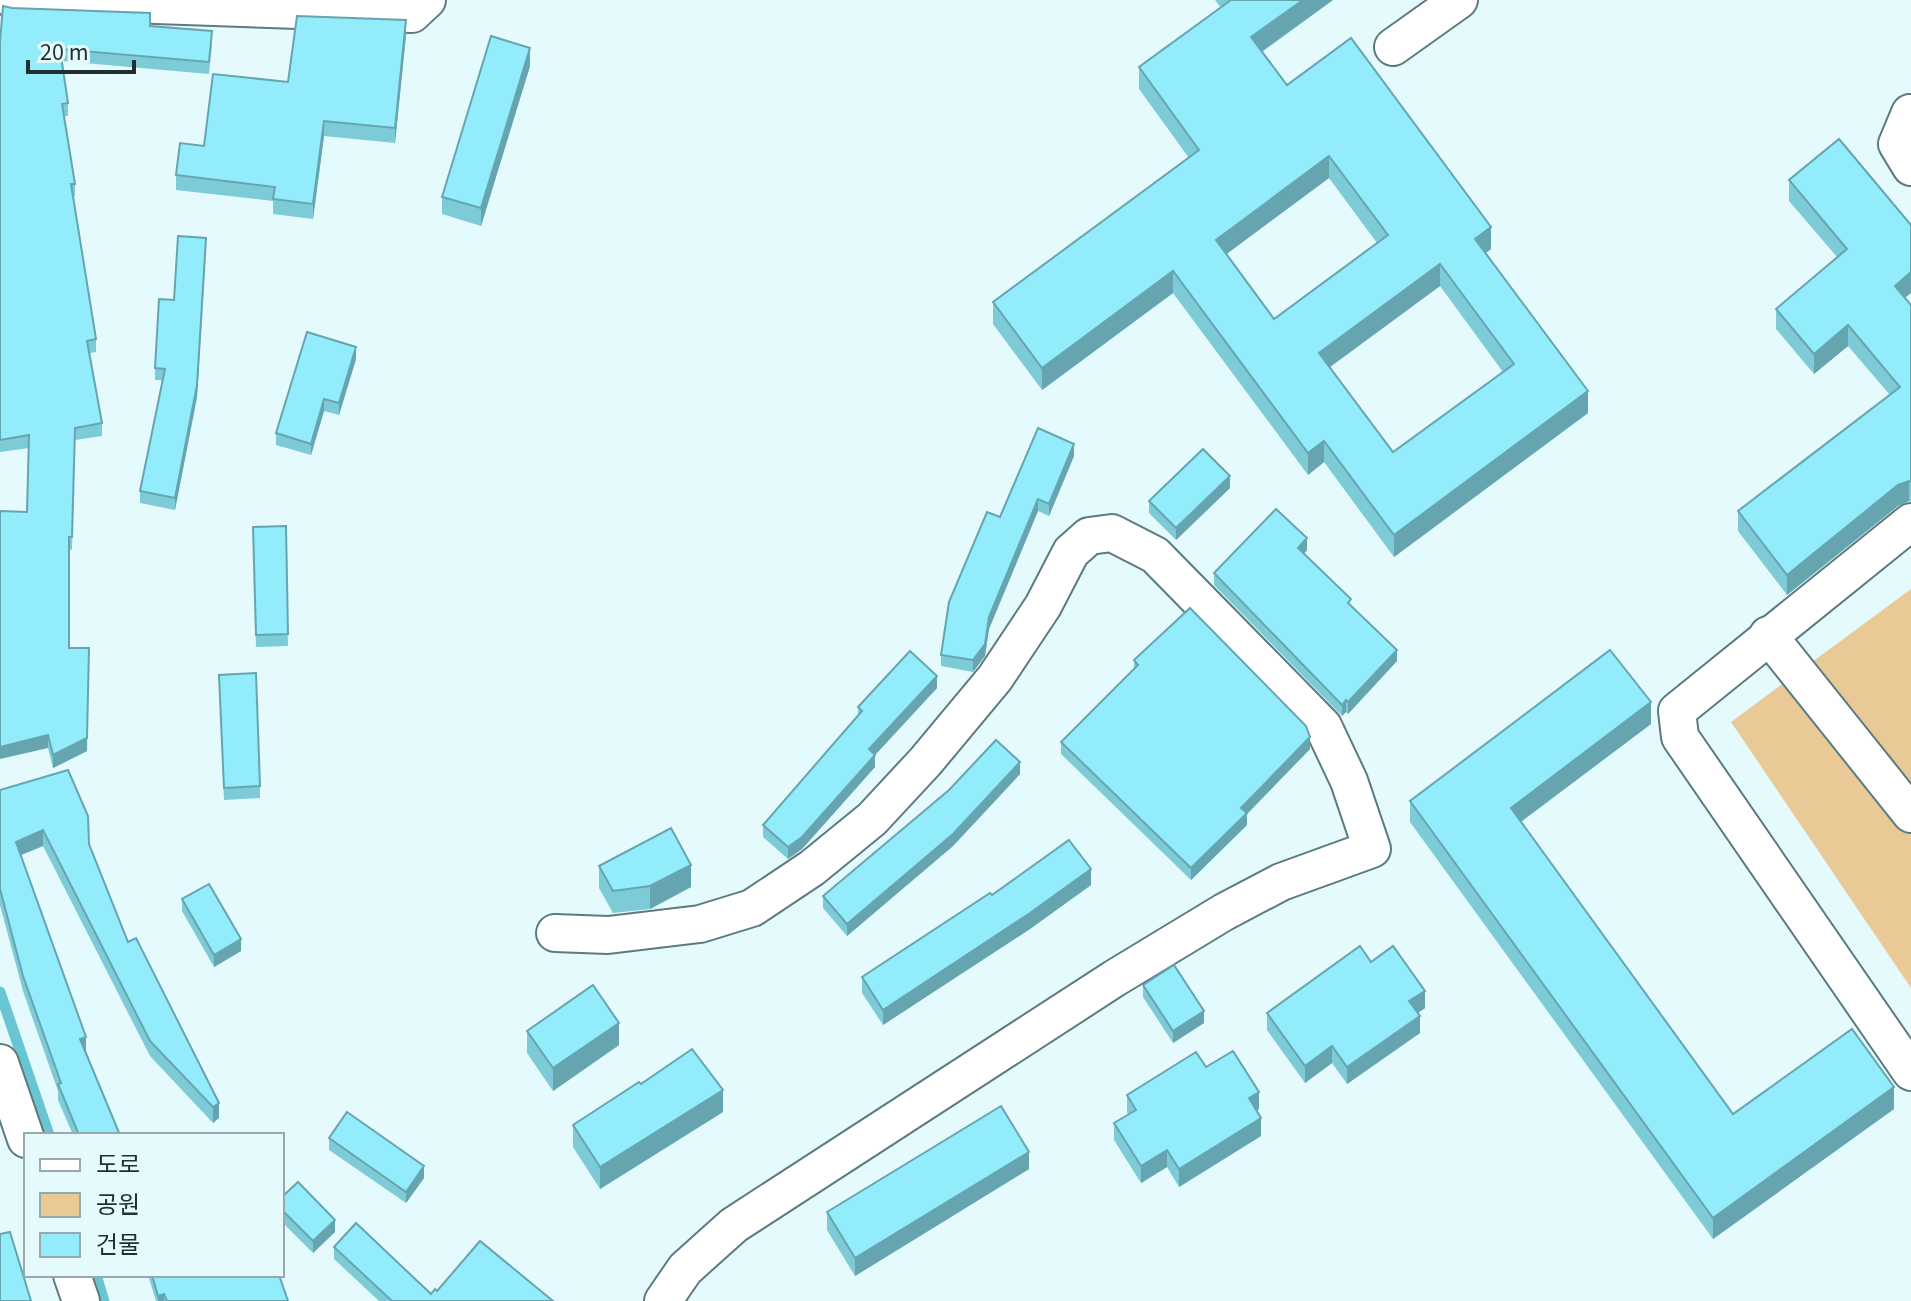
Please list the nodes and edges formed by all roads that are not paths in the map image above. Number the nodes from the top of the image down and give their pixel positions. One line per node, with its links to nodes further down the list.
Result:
1 (13, 0): 2 (street)
2 (427, 0)
3 (1459, 0): 4 (street)
4 (1393, 47)
5 (1910, 113): 6 (street)
6 (1911, 167)
7 (1911, 522): 8 (street)
8 (1768, 635): 9 (street); 11 (street)
9 (1911, 814)
10 (555, 933): 16 (street)
11 (1907, 1056)
12 (0, 1063): 13 (street)
13 (24, 1133)
14 (73, 1277): 15 (street)
15 (81, 1301)
16 (663, 1301)

